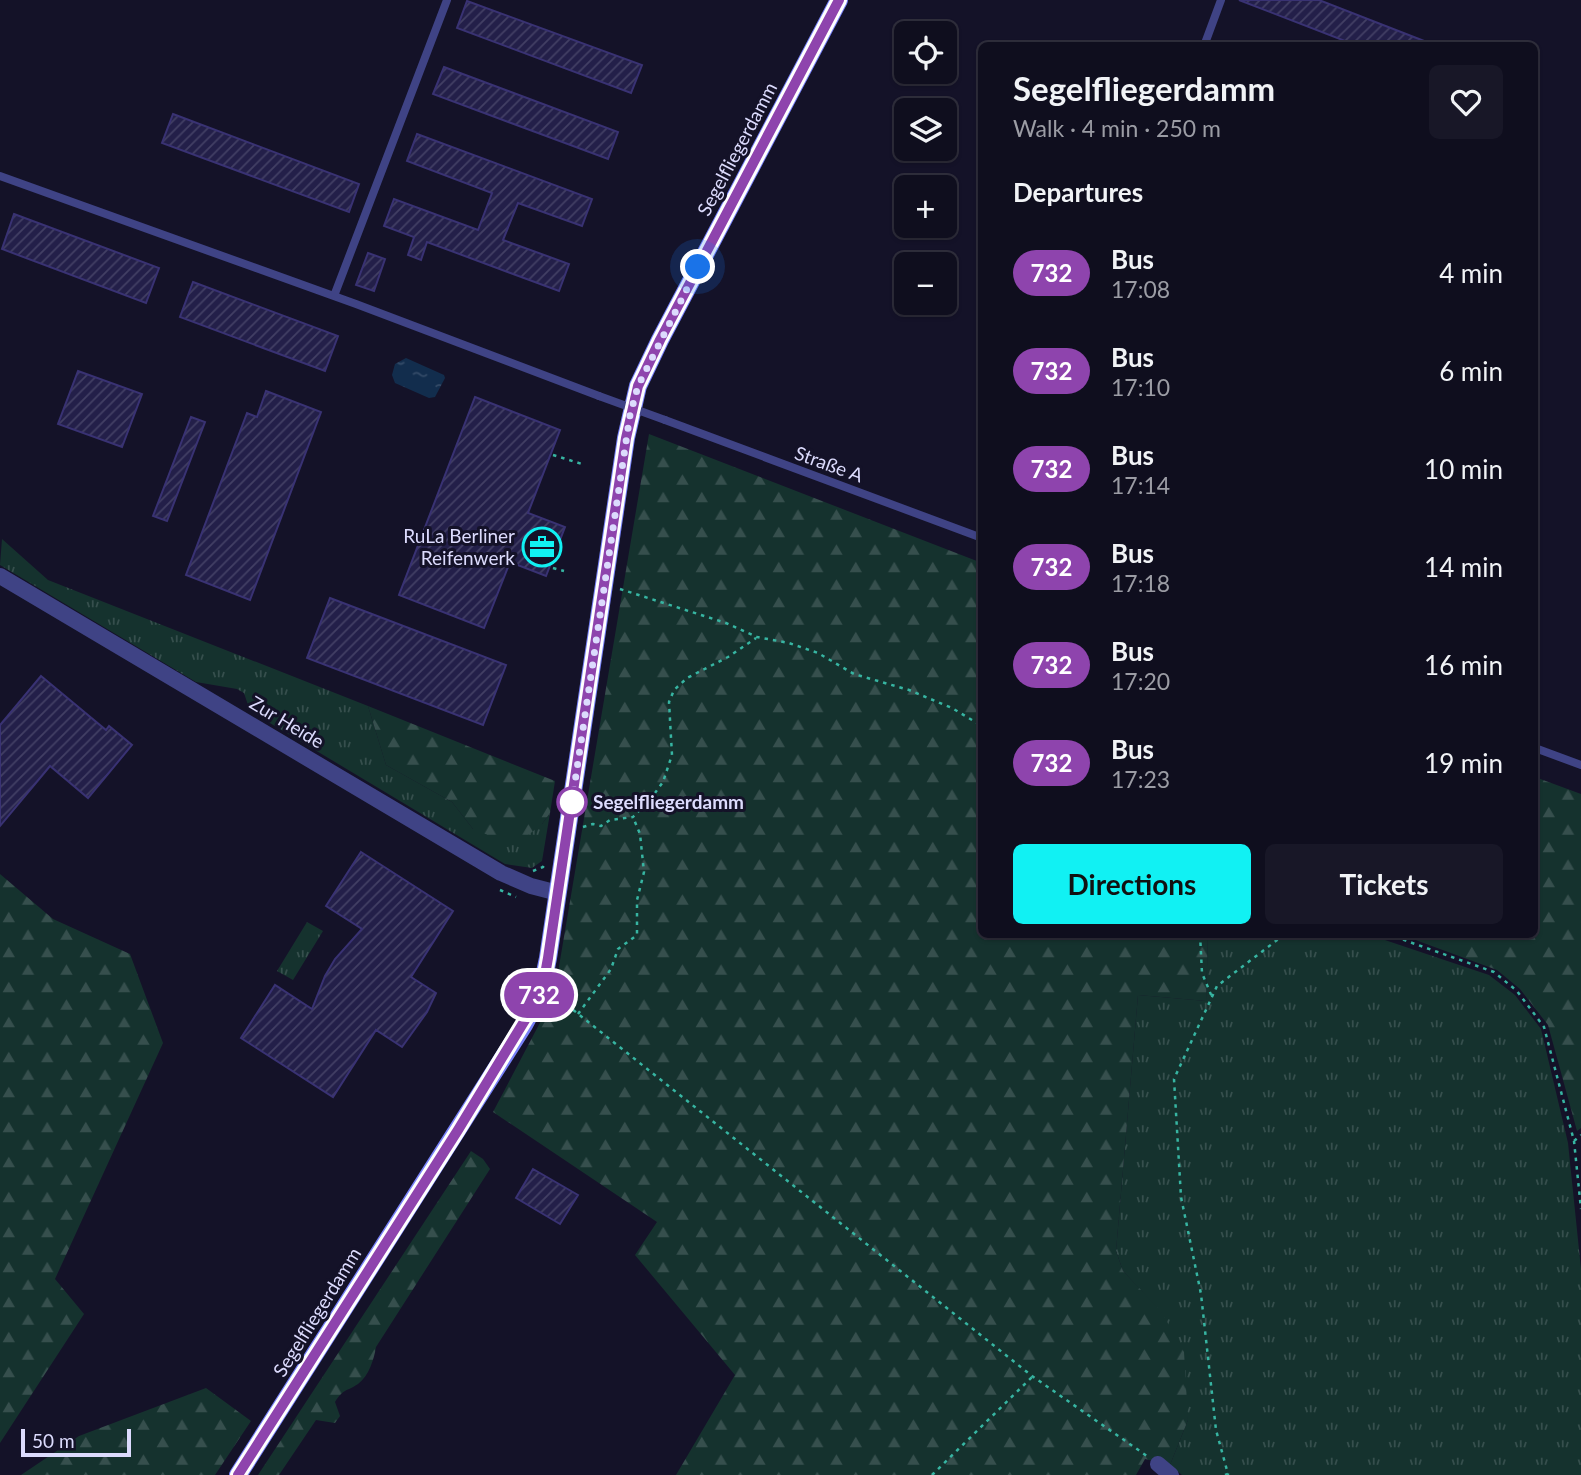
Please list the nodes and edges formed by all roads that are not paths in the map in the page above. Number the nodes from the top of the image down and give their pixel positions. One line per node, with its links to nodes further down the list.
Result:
1 (447, 0): 6 (lane)
2 (839, 0): 11 (street, Segelfliegerdamm)
3 (1221, 0): 4 (lane)
4 (1205, 42)
5 (0, 176): 6 (lane, Straße A)
6 (334, 296): 7 (lane, Straße A, bridge)
7 (978, 537)
8 (0, 576): 11 (street, Zur Heide)
9 (1538, 749): 10 (lane)
10 (1581, 765)
11 (558, 893): 13 (street, Segelfliegerdamm)
12 (1158, 1464): 14 (street)
13 (238, 1475)
14 (1171, 1475)

